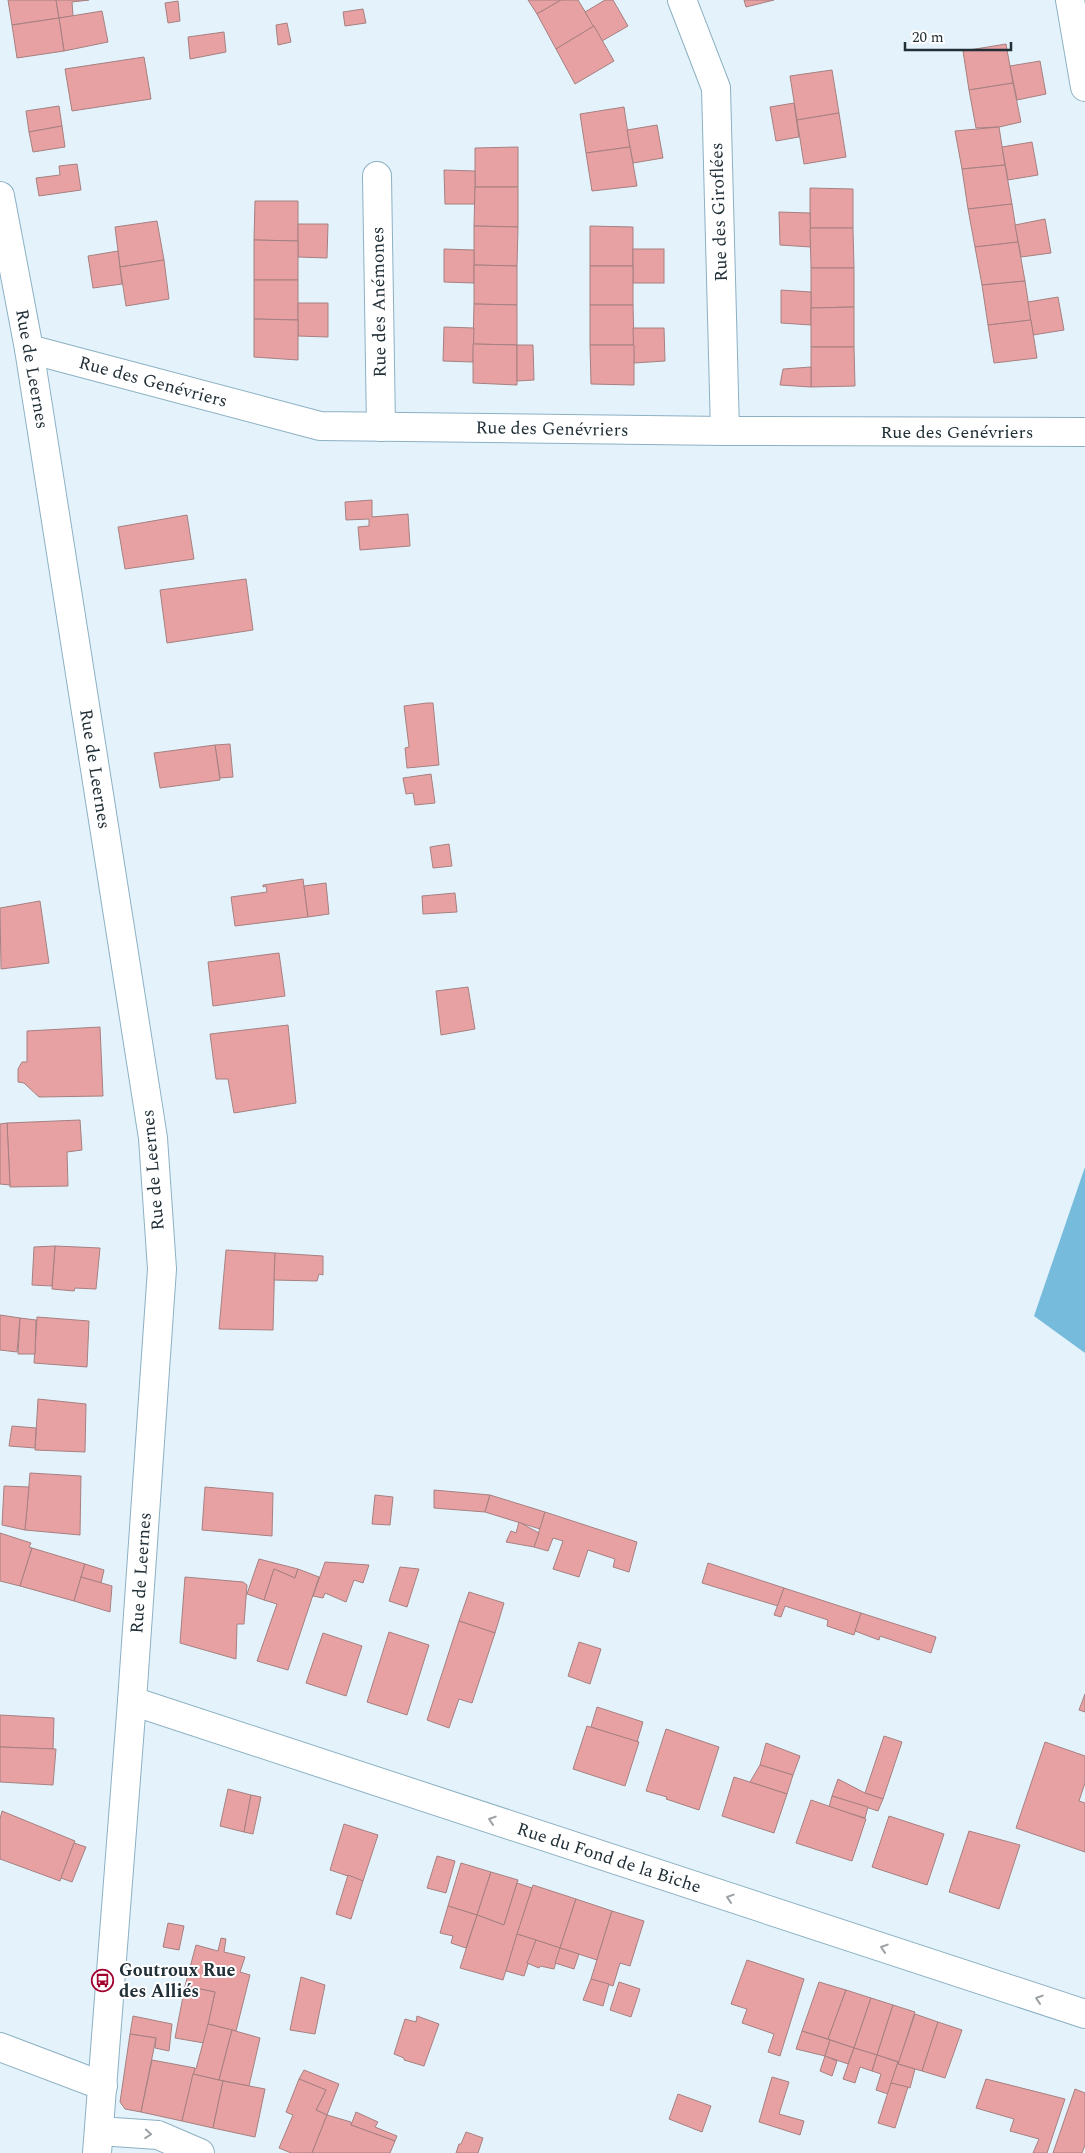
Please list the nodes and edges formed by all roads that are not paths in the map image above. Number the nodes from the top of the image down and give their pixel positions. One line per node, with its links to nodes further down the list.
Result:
1 (682, 0): 8 (street, Rue des Giroflées)
2 (1070, 0): 3 (street)
3 (1085, 87)
4 (377, 176): 7 (street, Rue des Anémones)
5 (0, 196): 6 (street, Rue de Leernes)
6 (29, 349): 7 (street, Rue des Genévriers); 10 (street, Rue de Leernes)
7 (381, 427): 8 (street, Rue des Genévriers)
8 (725, 431): 9 (street, Rue des Genévriers)
9 (1085, 432)
10 (132, 1701): 11 (street, Rue du Fond de la Biche, one-way to 10); 13 (street, Rue de Leernes)
11 (1085, 2014)
12 (0, 2047): 13 (street)
13 (103, 2086): 14 (street, Rue de Leernes)
14 (98, 2142): 15 (street, one-way to 15)
15 (200, 2153)

